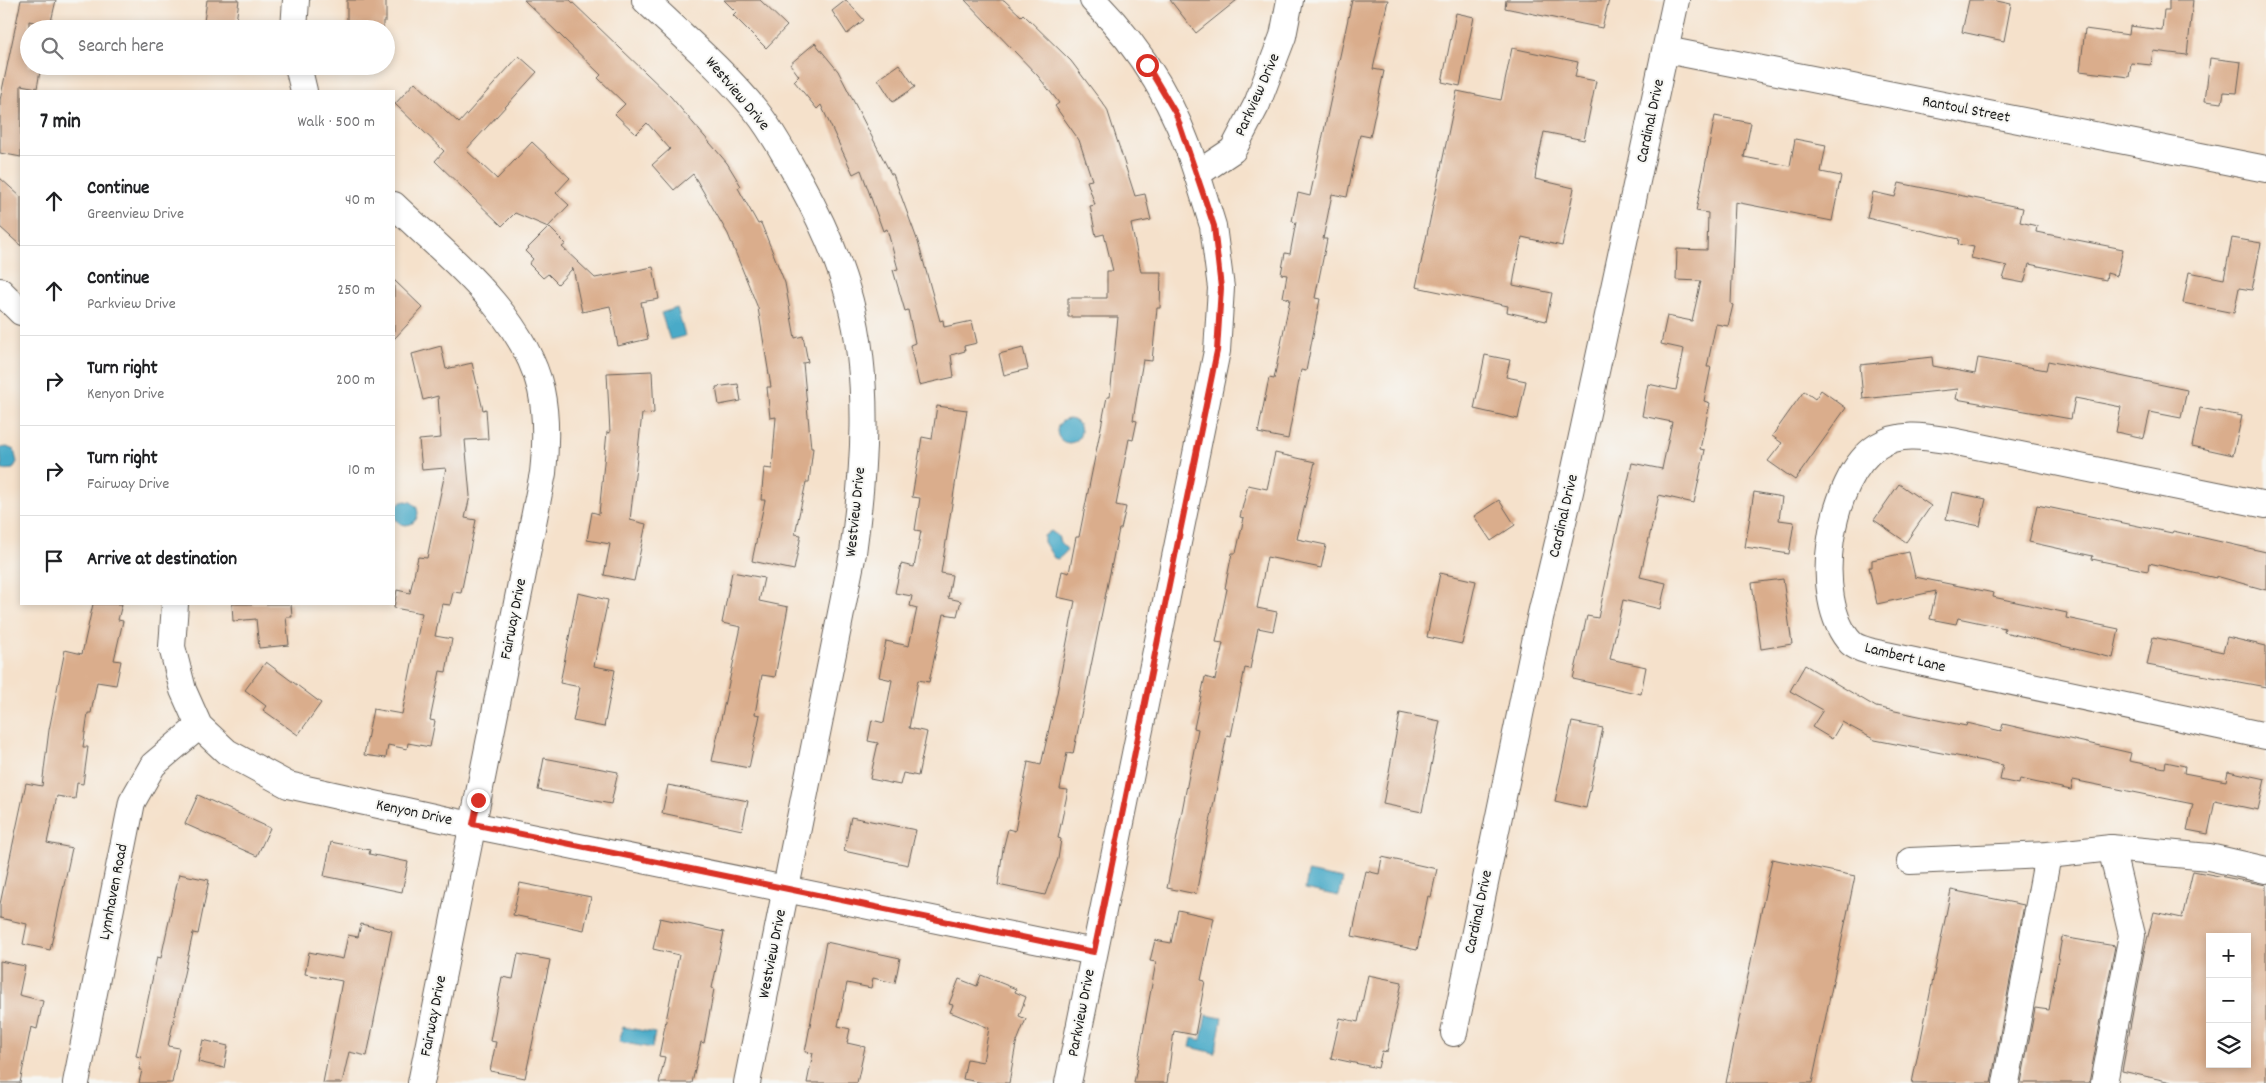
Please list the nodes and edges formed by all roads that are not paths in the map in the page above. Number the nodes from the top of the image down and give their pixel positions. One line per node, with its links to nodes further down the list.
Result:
1 (296, 0): 6 (street)
2 (645, 0): 24 (street, Westview Drive)
3 (1093, 0): 11 (street)
4 (1290, 0): 11 (street, Parkview Drive)
5 (1676, 0): 7 (street, Cardinal Drive)
6 (295, 20)
7 (1666, 50): 10 (street, Rantoul Street); 26 (street, Cardinal Drive)
8 (300, 75): 9 (street)
9 (304, 90)
10 (2266, 169)
11 (1197, 174): 25 (street, Parkview Drive)
12 (395, 205): 19 (street, Fairway Drive)
13 (0, 291): 14 (street)
14 (20, 311)
15 (2266, 506): 18 (street, Lambert Lane)
16 (174, 605): 17 (street, Kenyon Drive)
17 (199, 726): 19 (street, Kenyon Drive); 27 (street, Lynnhaven Road)
18 (2266, 736)
19 (473, 824): 24 (street, Kenyon Drive); 28 (street, Fairway Drive)
20 (2111, 848): 21 (street); 23 (street); 32 (street)
21 (2048, 855): 22 (street); 31 (street)
22 (1910, 861)
23 (2266, 870)
24 (785, 888): 25 (street, Kenyon Drive); 29 (street, Westview Drive)
25 (1094, 952): 30 (street, Parkview Drive)
26 (1454, 1033)
27 (76, 1083)
28 (421, 1083)
29 (747, 1083)
30 (1068, 1083)
31 (2006, 1083)
32 (2104, 1083)

